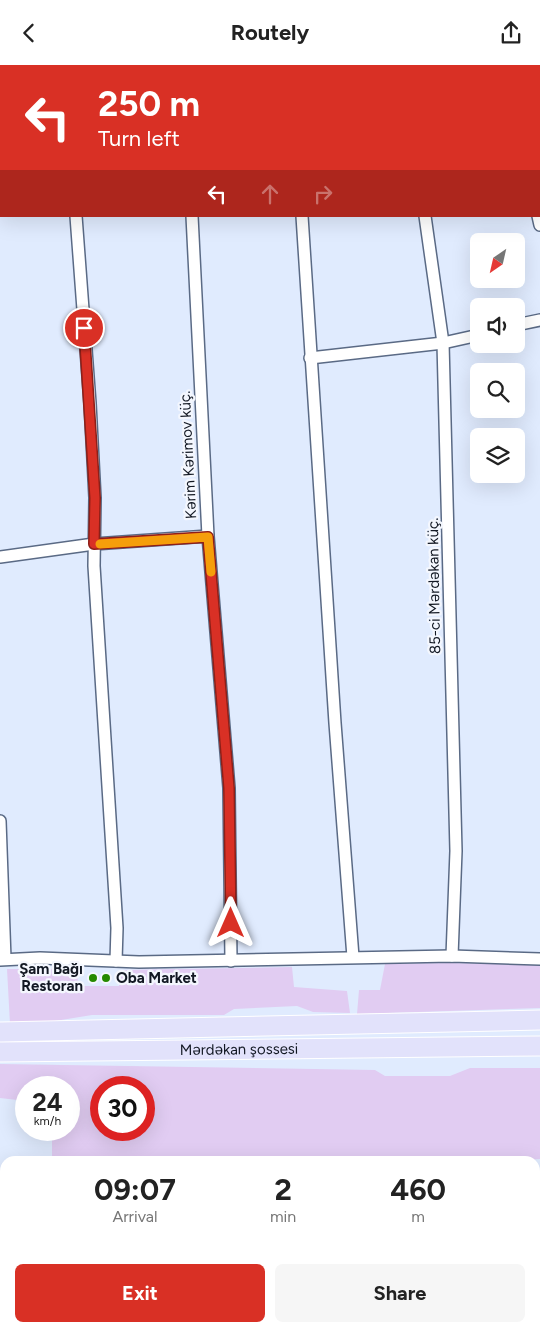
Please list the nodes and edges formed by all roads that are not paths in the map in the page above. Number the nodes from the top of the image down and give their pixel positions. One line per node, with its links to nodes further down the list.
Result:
1 (76, 217): 11 (street)
2 (192, 217): 10 (street, Kərim Kərimov küç.)
3 (302, 217): 9 (street)
4 (425, 217): 8 (street, 85-ci Mərdəkan küç.)
5 (540, 320): 6 (street)
6 (525, 323)
7 (470, 337): 8 (street)
8 (443, 343): 9 (street); 14 (street, 85-ci Mərdəkan küç.)
9 (310, 358): 15 (street)
10 (208, 537): 11 (street); 19 (street, Kərim Kərimov küç.)
11 (94, 544): 12 (street); 18 (street)
12 (0, 557)
13 (0, 821): 17 (street)
14 (452, 956): 15 (street); 16 (street)
15 (353, 957): 19 (street)
16 (540, 959)
17 (3, 960): 18 (street)
18 (116, 961): 19 (street)
19 (231, 961)
20 (540, 1020): 21 (main road, Mərdəkan şossesi)
21 (0, 1032)
22 (540, 1047): 23 (main road, Mərdəkan şossesi)
23 (0, 1052)

